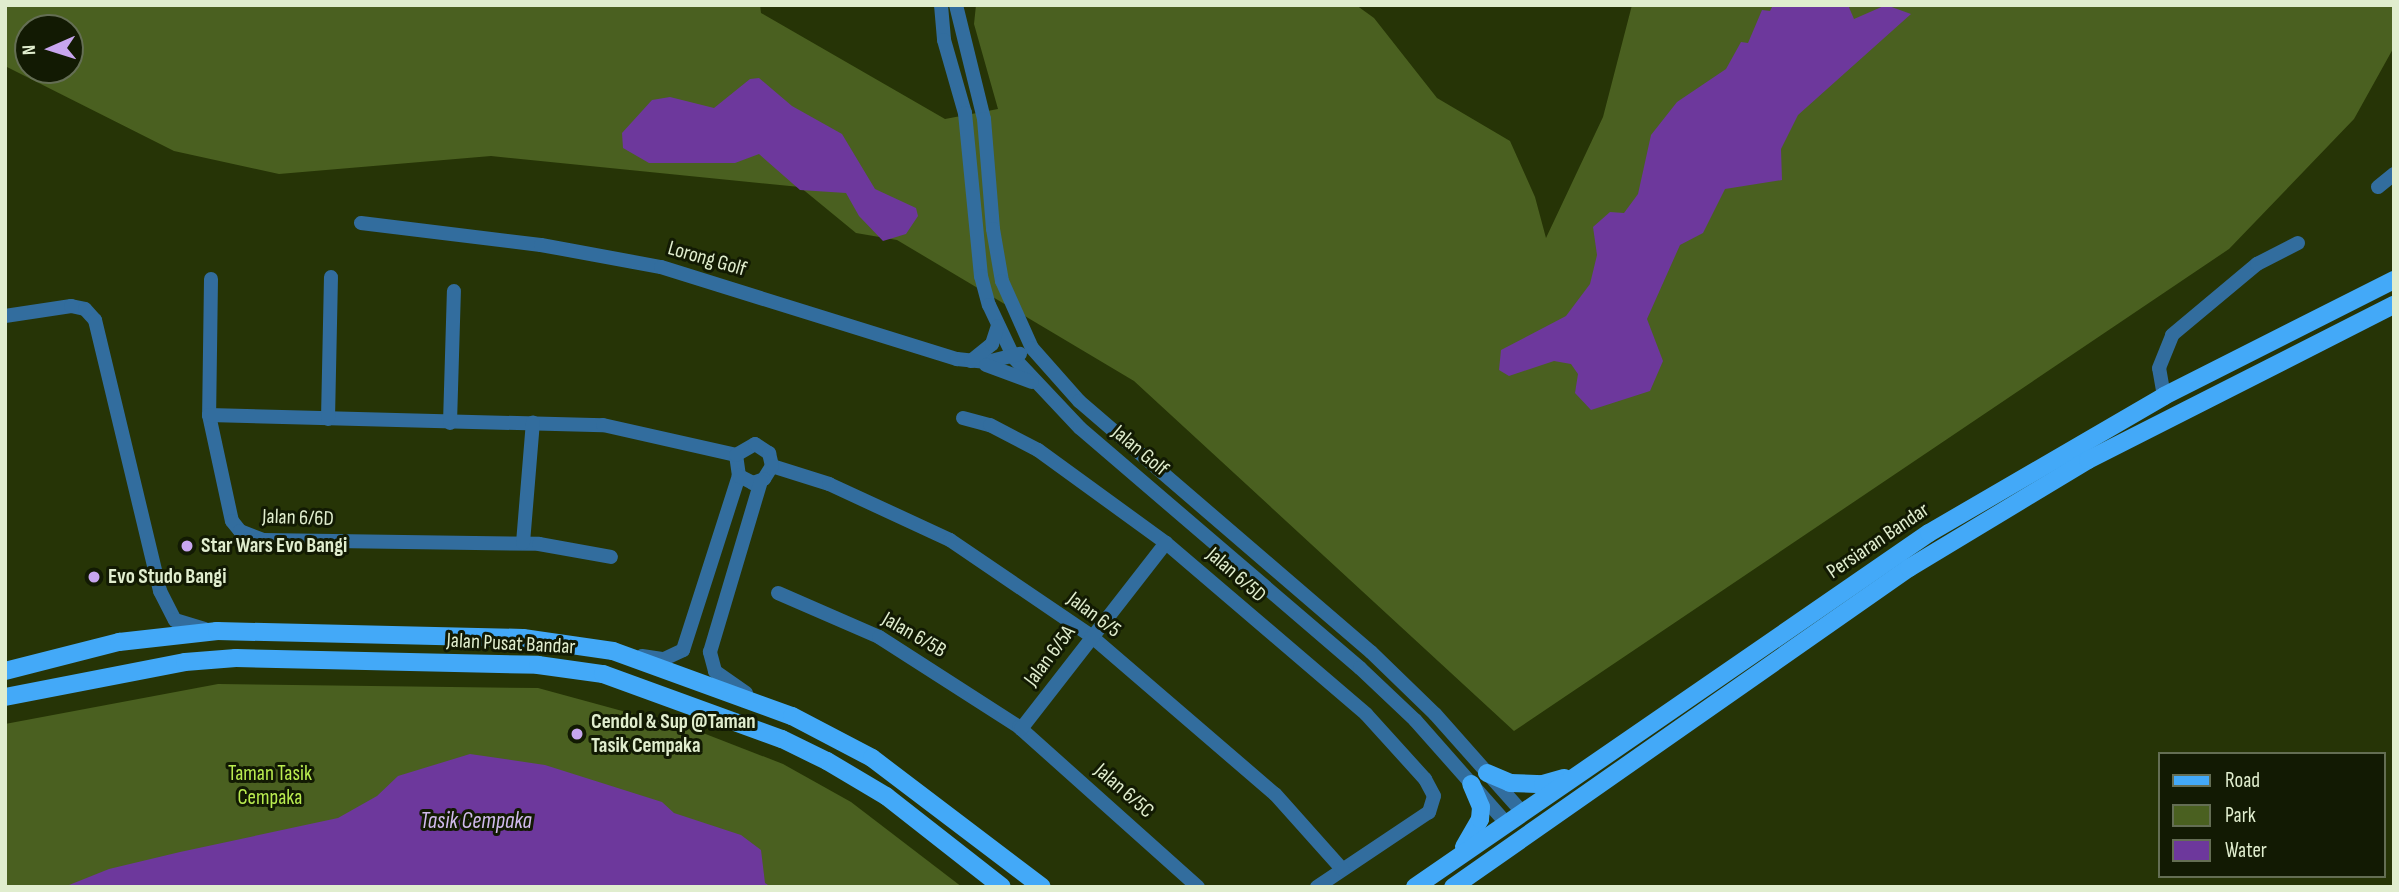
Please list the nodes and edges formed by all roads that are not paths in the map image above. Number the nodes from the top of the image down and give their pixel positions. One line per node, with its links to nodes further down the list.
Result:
1 (941, 5): 13 (street, Jalan Golf)
2 (956, 5): 14 (street, Jalan Golf)
3 (2394, 174): 4 (street)
4 (2378, 187)
5 (361, 223): 16 (street, Lorong Golf)
6 (2298, 243): 18 (street)
7 (331, 277): 21 (street)
8 (211, 279): 19 (street, Jalan 6/6D)
9 (2394, 280): 18 (main road, Persiaran Bandar)
10 (454, 292): 23 (street)
11 (2394, 305): 41 (main road, Persiaran Bandar)
12 (5, 316): 32 (street, Jalan Pusat Bandar)
13 (998, 326): 15 (street, Jalan Golf); 16 (street)
14 (1032, 348): 15 (street, Lorong Golf); 35 (street, Jalan Golf)
15 (1014, 358): 16 (street, Lorong Golf); 17 (street, Jalan Golf)
16 (973, 361): 17 (street)
17 (1034, 383): 36 (street, Jalan Golf)
18 (2164, 396): 43 (main road, Persiaran Bandar)
19 (209, 415): 21 (street); 28 (street, Jalan 6/6D)
20 (964, 418): 29 (street, Jalan 6/5D)
21 (328, 419): 23 (street)
22 (533, 422): 23 (street); 24 (street); 28 (street)
23 (450, 423)
24 (736, 455): 25 (street); 26 (street)
25 (772, 466): 27 (street); 33 (street, Jalan 6/5)
26 (738, 476): 27 (street); 34 (street)
27 (761, 481): 39 (street)
28 (523, 543): 30 (street, Jalan 6/6D)
29 (1166, 543): 33 (street, Jalan 6/5A); 47 (street, Jalan 6/5D)
30 (611, 557)
31 (778, 593): 40 (street, Jalan 6/5B)
32 (217, 631): 34 (main road, Jalan Pusat Bandar); 37 (main road, Jalan Pusat Bandar)
33 (1091, 636): 40 (street, Jalan 6/5A); 47 (street, Jalan 6/5)
34 (613, 651): 39 (main road, Jalan Pusat Bandar)
35 (1371, 652): 36 (street); 42 (street, Jalan Golf)
36 (1360, 668): 44 (street, Jalan Golf)
37 (5, 671)
38 (5, 697): 48 (main road, Jalan Pusat Bandar)
39 (792, 716): 49 (main road, Jalan Pusat Bandar)
40 (1021, 729): 50 (street, Jalan 6/5C)
41 (1631, 763): 45 (main road); 54 (main road, Persiaran Bandar)
42 (1487, 773): 43 (main road); 45 (street, Jalan Golf)
43 (1577, 774): 45 (main road, Persiaran Bandar)
44 (1471, 784): 45 (street, Jalan Golf); 46 (main road)
45 (1515, 820): 46 (main road, Persiaran Bandar); 53 (main road)
46 (1453, 860): 52 (main road, Persiaran Bandar)
47 (1342, 869): 51 (street)
48 (1002, 887)
49 (1042, 887)
50 (1198, 887)
51 (1317, 887)
52 (1415, 887)
53 (1439, 887)
54 (1453, 887)

